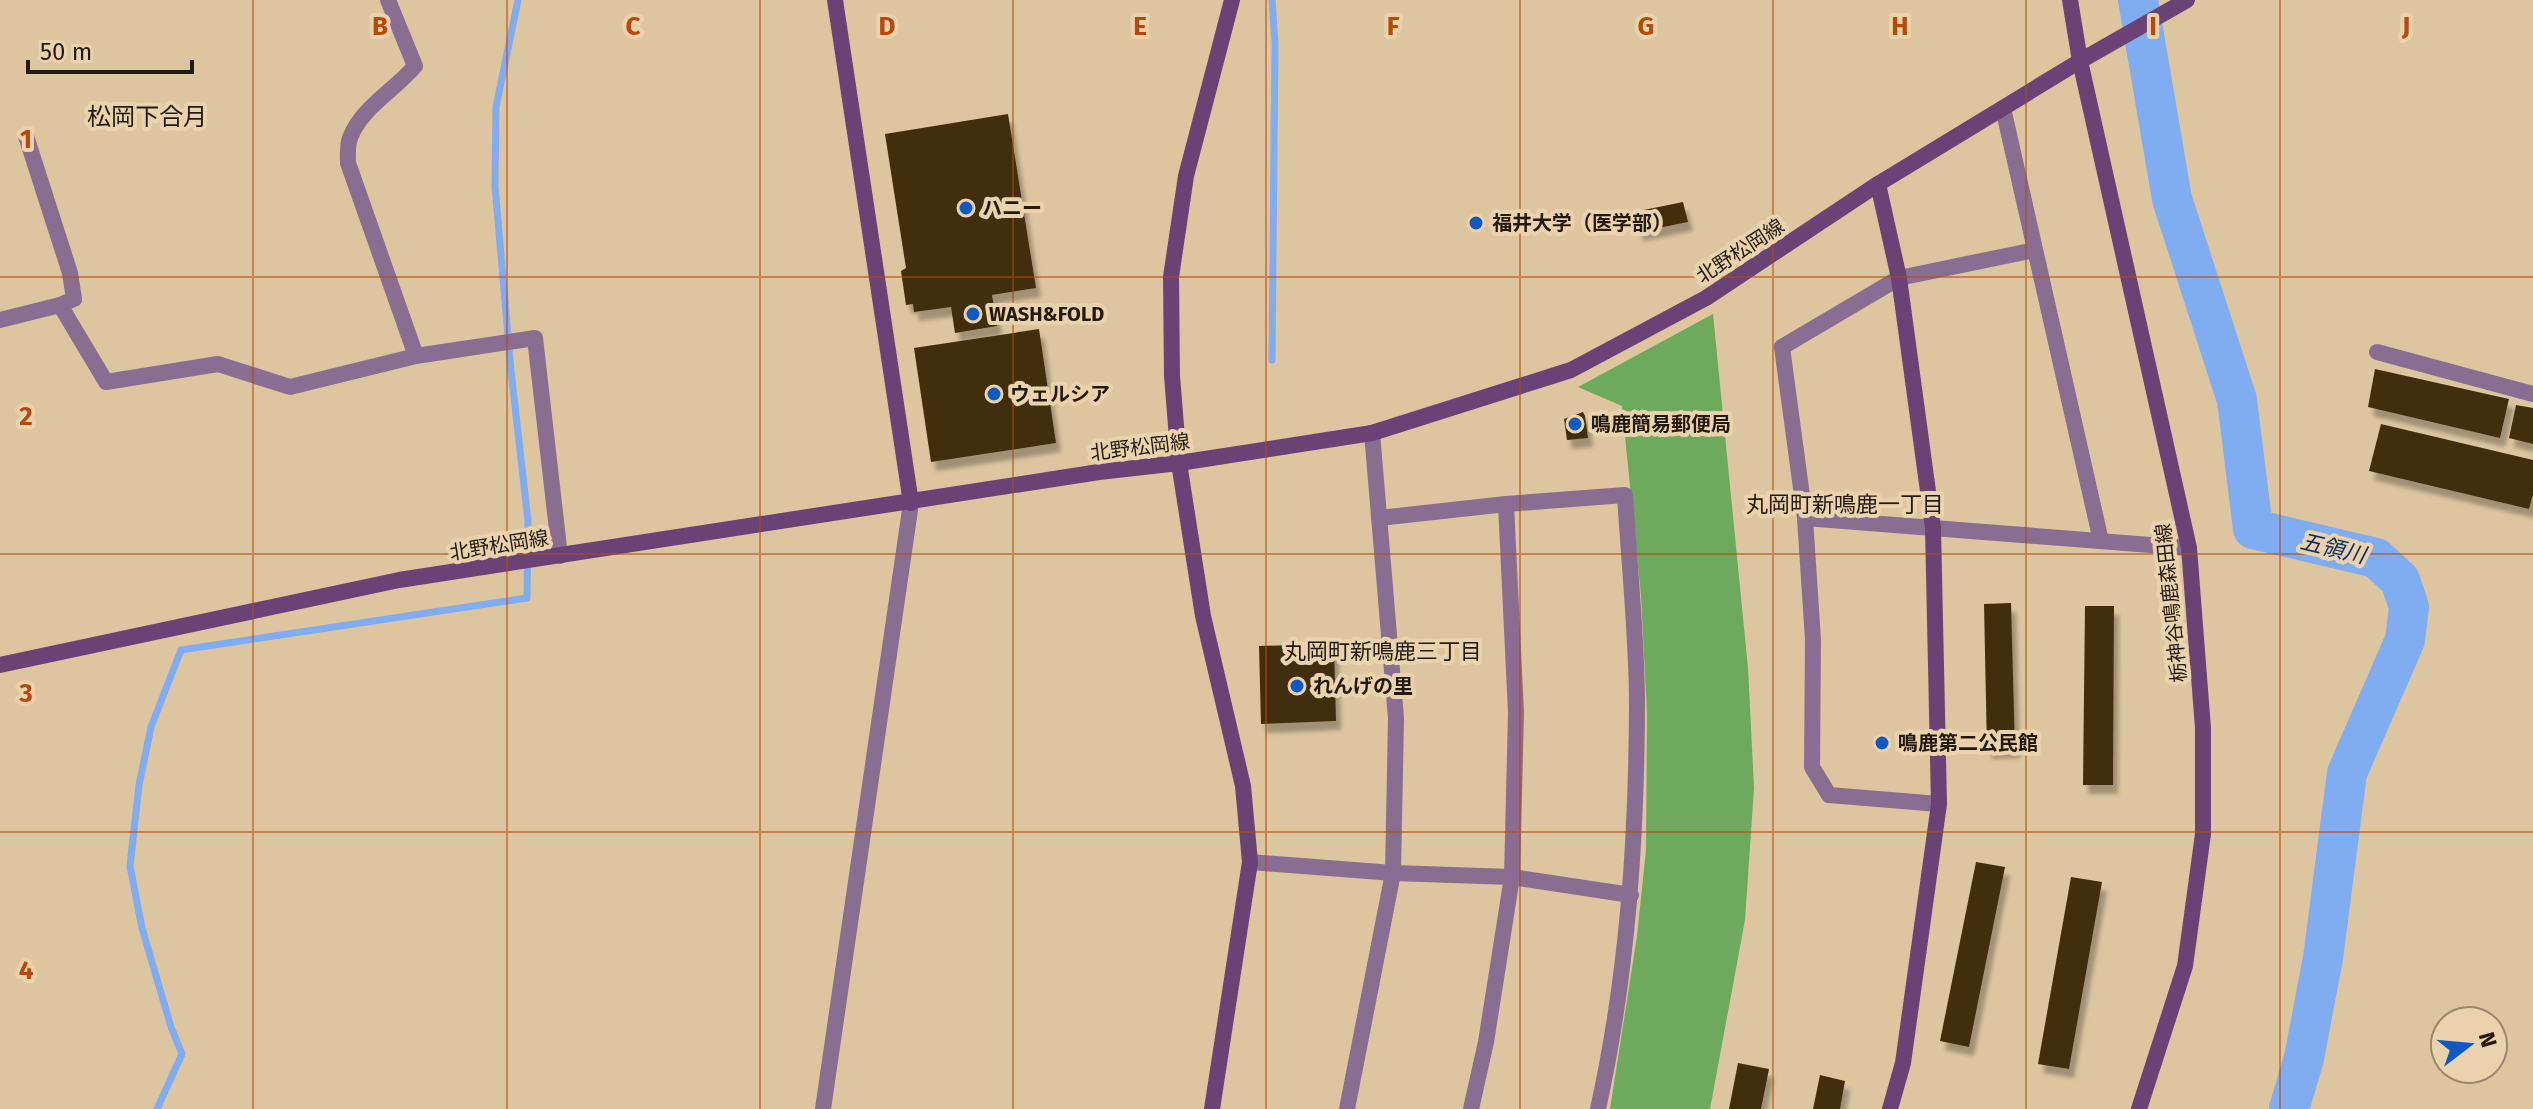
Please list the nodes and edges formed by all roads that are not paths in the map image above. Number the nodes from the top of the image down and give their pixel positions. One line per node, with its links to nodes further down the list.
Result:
1 (388, 0): 15 (street)
2 (835, 0): 19 (main road)
3 (1232, 0): 18 (main road)
4 (2070, 0): 6 (main road, 栃神谷鳴鹿森田線)
5 (2187, 0): 6 (main road, 北野松岡線)
6 (2080, 61): 7 (main road, 北野松岡線); 25 (main road, 栃神谷鳴鹿森田線)
7 (2003, 108): 9 (main road, 北野松岡線); 10 (street)
8 (26, 136): 12 (street)
9 (1878, 184): 11 (main road); 17 (main road, 北野松岡線)
10 (2035, 250): 11 (street); 24 (street)
11 (1899, 278): 22 (street); 23 (main road)
12 (60, 305): 13 (street); 15 (street)
13 (0, 320)
14 (2377, 352): 16 (street)
15 (416, 356): 26 (street)
16 (2533, 394)
17 (1372, 433): 18 (main road, 北野松岡線); 21 (street)
18 (1179, 463): 19 (main road, 北野松岡線); 29 (main road)
19 (911, 503): 26 (main road, 北野松岡線); 33 (street)
20 (1506, 504): 21 (street); 31 (street); 32 (street)
21 (1379, 518): 30 (street)
22 (1805, 518): 23 (street); 28 (street)
23 (1933, 528): 24 (street); 28 (main road)
24 (2101, 541): 25 (street)
25 (2189, 548): 39 (main road, 栃神谷鳴鹿森田線)
26 (560, 556): 27 (main road, 北野松岡線)
27 (0, 665)
28 (1939, 804): 38 (main road)
29 (1250, 862): 30 (street); 34 (main road)
30 (1393, 873): 31 (street); 35 (street)
31 (1512, 877): 32 (street); 36 (street)
32 (1631, 895): 37 (street)
33 (823, 1109)
34 (1212, 1109)
35 (1347, 1109)
36 (1471, 1109)
37 (1598, 1109)
38 (1890, 1109)
39 (2139, 1109)

